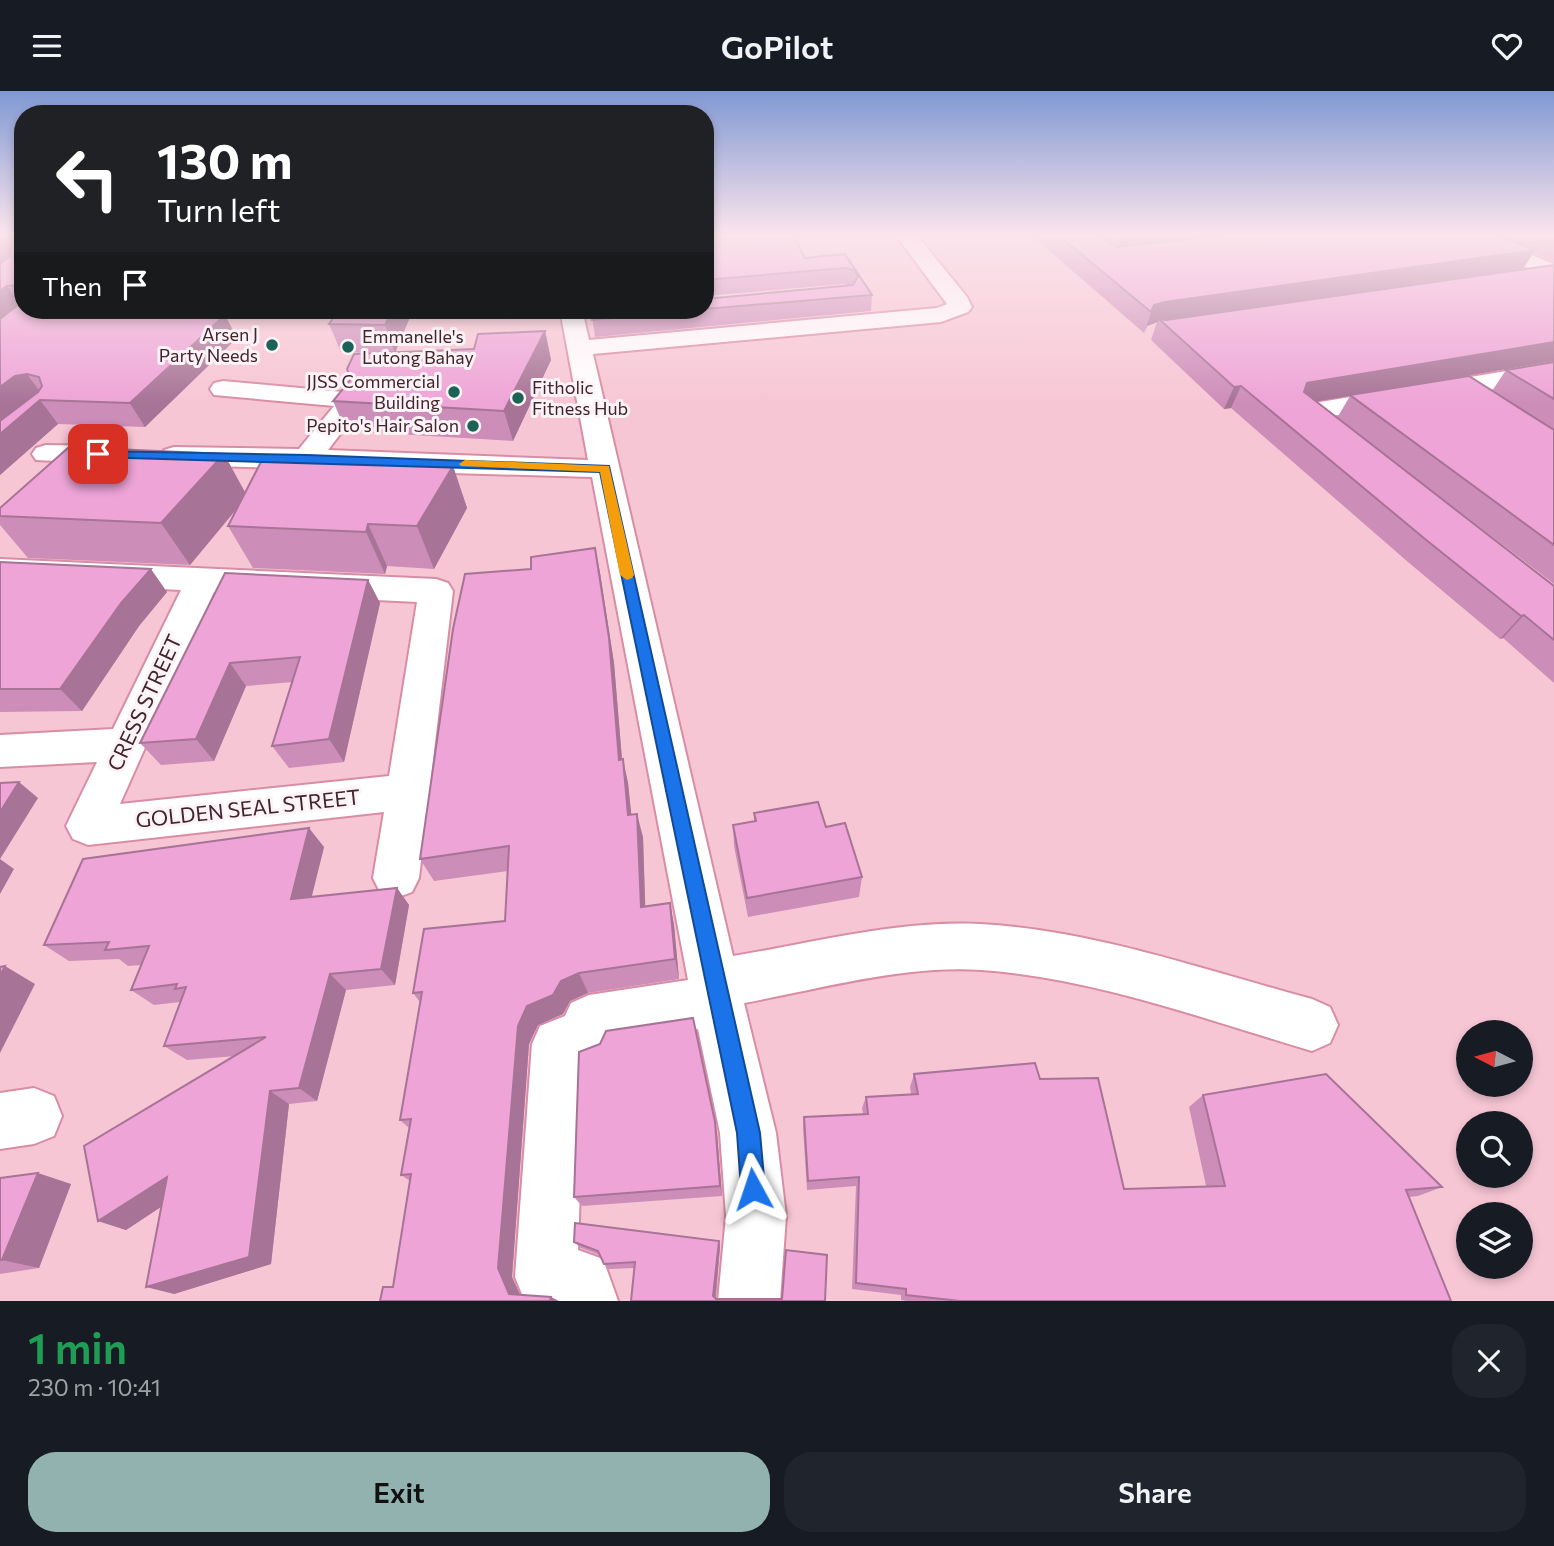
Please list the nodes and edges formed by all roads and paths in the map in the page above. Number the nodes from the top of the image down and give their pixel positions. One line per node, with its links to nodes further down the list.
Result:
1 (951, 290): 2 (street)
2 (580, 323): 10 (street)
3 (1554, 371): 4 (street)
4 (1460, 386): 6 (street); 7 (street)
5 (223, 389): 9 (street)
6 (1491, 407)
7 (1340, 437)
8 (46, 454): 9 (street)
9 (307, 458): 10 (street)
10 (605, 469): 18 (street)
11 (0, 570): 12 (street)
12 (202, 581): 13 (street, CRESS STREET); 15 (street)
13 (125, 744): 14 (street); 16 (street, CRESS STREET)
14 (0, 751)
15 (408, 792): 16 (street, GOLDEN SEAL STREET); 17 (street)
16 (88, 826)
17 (396, 878)
18 (716, 993): 19 (street); 20 (street); 21 (street)
19 (1312, 1025)
20 (587, 1301)
21 (749, 1301)

